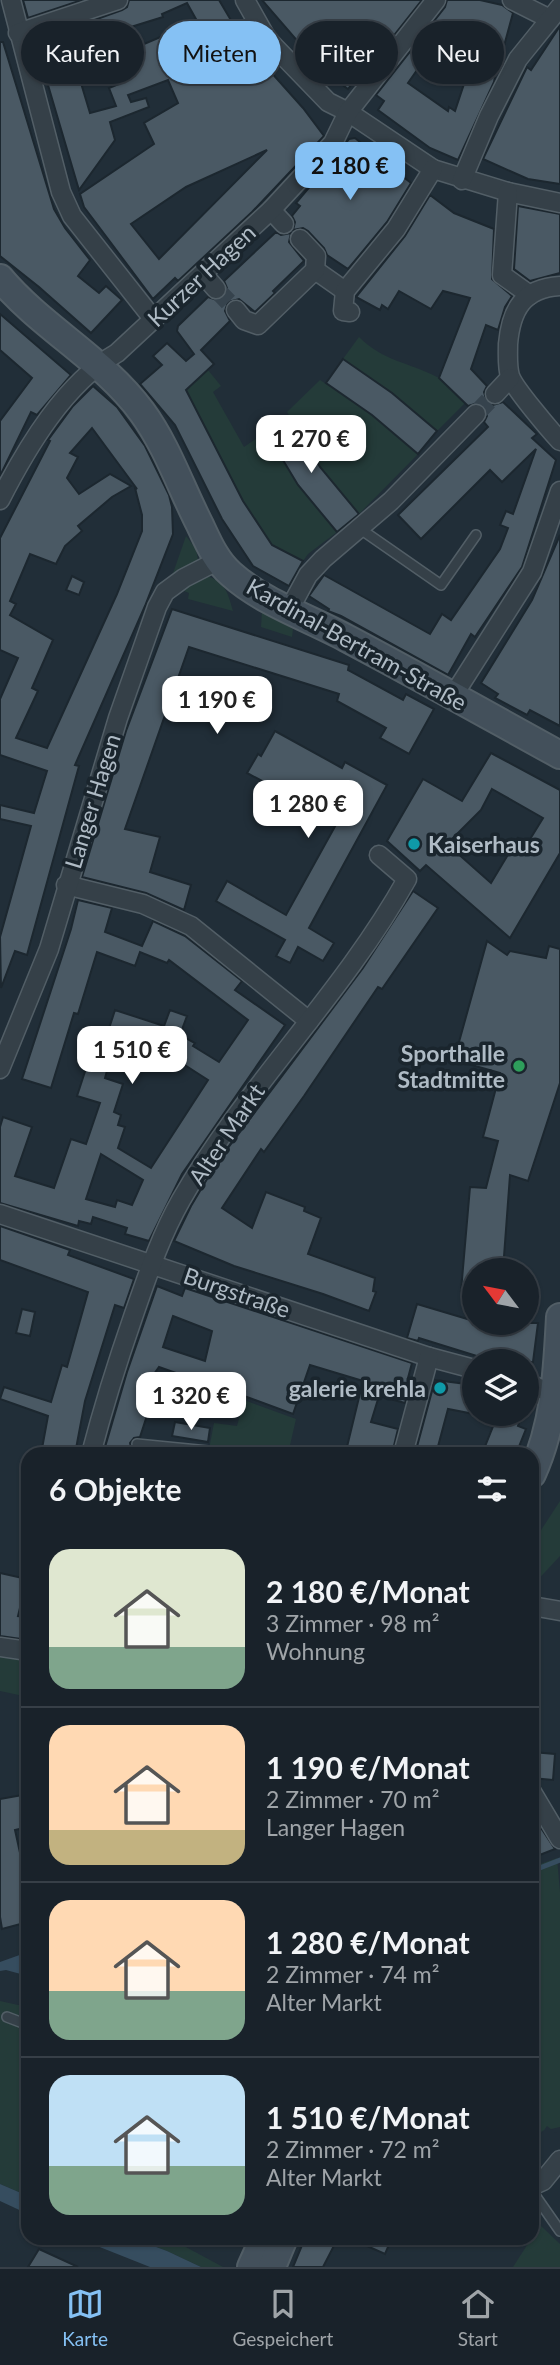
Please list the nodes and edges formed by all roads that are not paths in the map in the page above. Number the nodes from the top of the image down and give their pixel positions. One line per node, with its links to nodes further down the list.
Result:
1 (11, 0): 7 (street)
2 (118, 0): 7 (street)
3 (246, 0): 8 (street)
4 (436, 0): 8 (street, Kurzer Hagen)
5 (512, 0): 6 (street)
6 (555, 13): 10 (street)
7 (18, 33): 25 (street)
8 (348, 112): 9 (street); 13 (street, Kurzer Hagen)
9 (433, 169): 10 (street); 21 (street)
10 (462, 180): 11 (street)
11 (508, 192): 12 (street); 22 (street)
12 (560, 203)
13 (271, 210): 14 (street); 17 (street, Kurzer Hagen)
14 (284, 224)
15 (300, 239): 16 (street)
16 (315, 270): 21 (street); 23 (street)
17 (203, 274): 20 (street); 25 (street, Kurzer Hagen)
18 (0, 278): 26 (street, Kardinal-Bertram-Straße)
19 (560, 286): 22 (street)
20 (216, 289)
21 (345, 291): 24 (street)
22 (530, 295): 27 (street)
23 (236, 310)
24 (350, 312)
25 (154, 320): 26 (street, Kurzer Hagen)
26 (97, 364): 32 (street, Kurzer Hagen); 35 (street, Kardinal-Bertram-Straße)
27 (510, 378): 28 (street); 30 (street)
28 (495, 394)
29 (474, 416): 33 (street)
30 (560, 441)
31 (560, 491): 37 (street)
32 (0, 500)
33 (359, 528): 34 (lane); 36 (street)
34 (476, 535)
35 (219, 561): 36 (street, Kardinal-Bertram-Straße); 40 (street, Langer Hagen)
36 (289, 610): 37 (street, Kardinal-Bertram-Straße)
37 (453, 696): 38 (street, Kardinal-Bertram-Straße)
38 (560, 755)
39 (379, 855): 41 (street, Alter Markt)
40 (66, 885): 41 (street); 42 (street, Langer Hagen)
41 (309, 1021): 44 (street, Alter Markt)
42 (0, 1069)
43 (0, 1214): 44 (street, Burgstraße)
44 (151, 1264): 46 (street, Burgstraße); 51 (street, Alter Markt)
45 (560, 1317): 49 (street)
46 (429, 1357): 47 (street, Burgstraße); 53 (street)
47 (462, 1366)
48 (539, 1388): 49 (street)
49 (556, 1395): 54 (street)
50 (137, 1444): 52 (lane)
51 (94, 1447)
52 (167, 1447)
53 (405, 1447)
54 (539, 1457)
55 (539, 1607): 56 (street)
56 (560, 1611)
57 (0, 1647): 58 (street)
58 (21, 1650)
59 (539, 1804): 60 (street)
60 (560, 1839)
61 (8, 2017): 62 (lane)
62 (21, 2022)
63 (560, 2160): 64 (street)
64 (540, 2182)
65 (539, 2201): 66 (lane)
66 (560, 2231)
67 (261, 2245): 69 (street)
68 (281, 2245): 70 (street)
69 (251, 2267)
70 (272, 2267)

